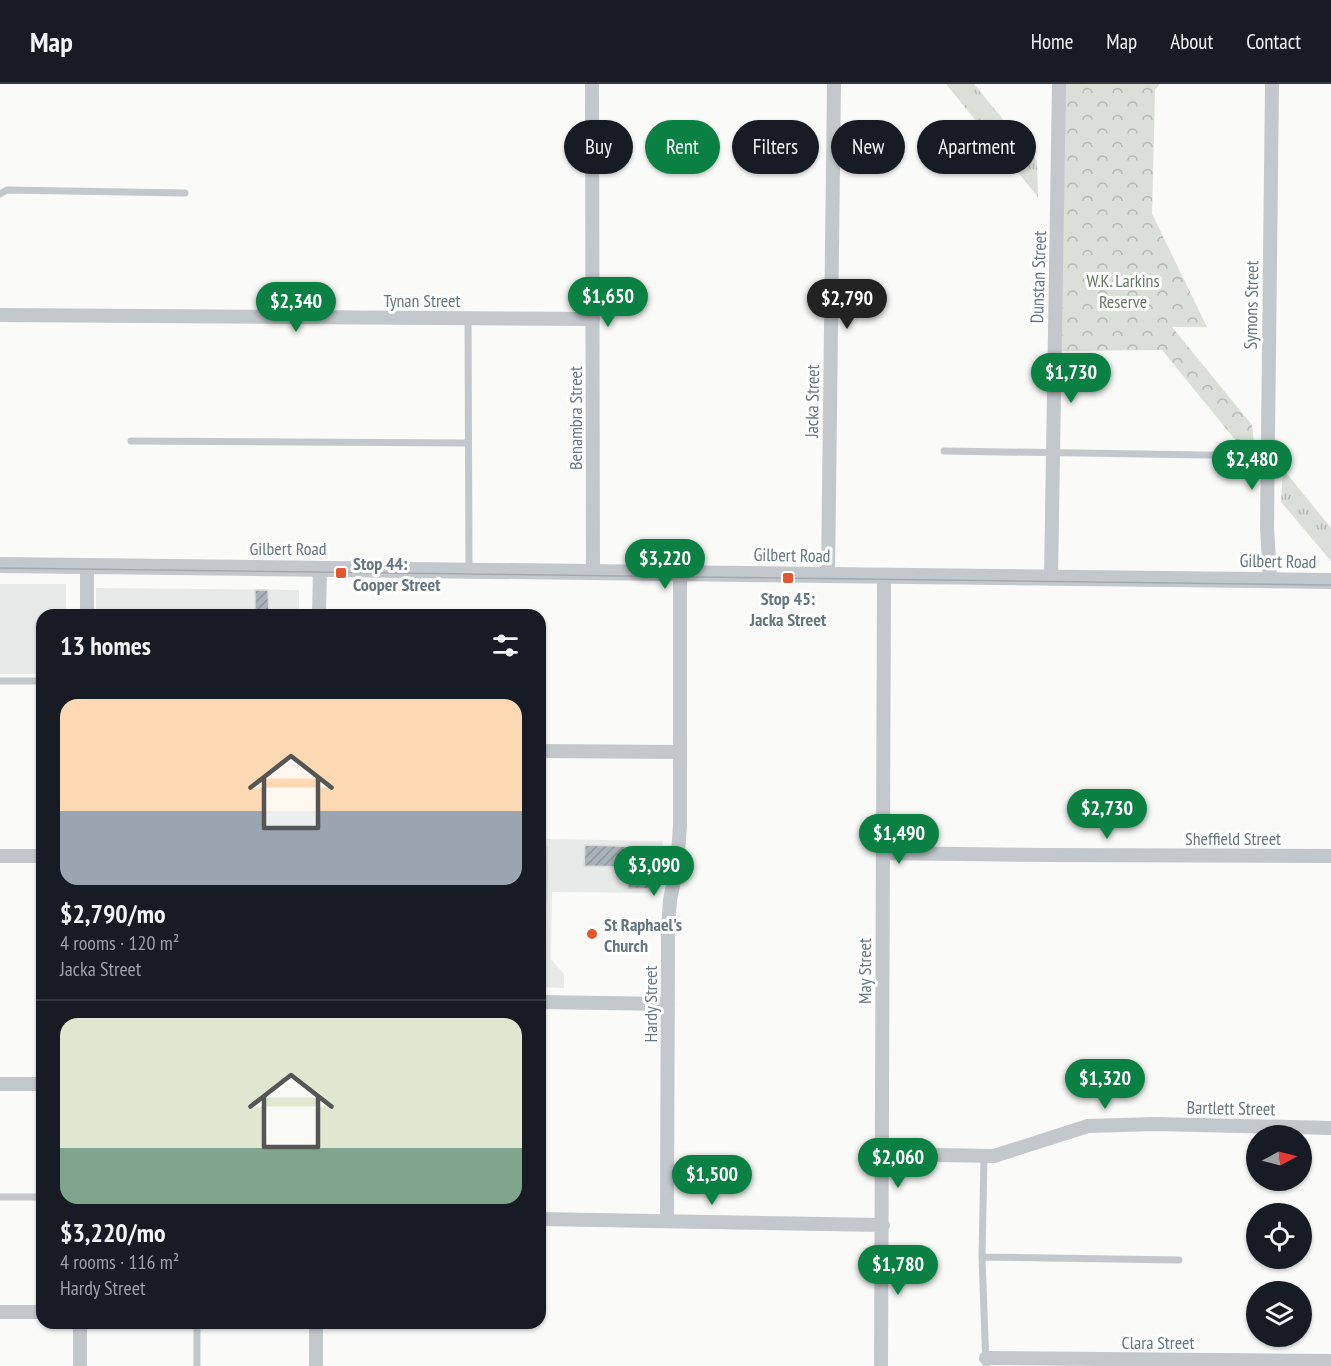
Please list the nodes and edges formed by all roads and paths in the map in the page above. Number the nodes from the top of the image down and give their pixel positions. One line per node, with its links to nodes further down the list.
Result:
1 (592, 84): 9 (street, Benambra Street)
2 (834, 84): 21 (street, Jacka Street)
3 (1059, 84): 13 (street, Dunstan Street)
4 (1272, 84): 14 (street, Symons Street)
5 (185, 193): 6 (lane)
6 (0, 194)
7 (0, 315): 8 (street, Tynan Street)
8 (468, 318): 9 (street, Tynan Street); 11 (lane)
9 (593, 319): 19 (street, Benambra Street)
10 (131, 441): 11 (lane)
11 (468, 443): 18 (lane)
12 (944, 451): 13 (lane)
13 (1054, 452): 14 (lane); 23 (street, Dunstan Street)
14 (1268, 456): 24 (street, Symons Street)
15 (0, 565): 16 (street, Gilbert Road)
16 (87, 566): 17 (street, Gilbert Road); 26 (street)
17 (320, 568): 18 (street, Gilbert Road); 27 (street)
18 (469, 570): 19 (street, Gilbert Road)
19 (593, 572): 20 (street, Gilbert Road)
20 (680, 573): 21 (street, Gilbert Road); 31 (street, Hardy Street)
21 (828, 575): 22 (street, Gilbert Road)
22 (884, 576): 23 (street, Gilbert Road); 32 (street, May Street)
23 (1051, 578): 24 (street, Gilbert Road)
24 (1266, 580): 25 (street, Gilbert Road)
25 (1331, 581)
26 (87, 609)
27 (319, 609)
28 (0, 681): 29 (lane)
29 (36, 681)
30 (546, 752): 31 (street)
31 (680, 752): 37 (street, Hardy Street)
32 (883, 853): 35 (street, Sheffield Street); 41 (street, May Street)
33 (0, 856): 34 (street)
34 (36, 856)
35 (1331, 856)
36 (546, 1002): 37 (street)
37 (668, 1004): 46 (street, Hardy Street)
38 (0, 1084): 39 (street)
39 (36, 1084)
40 (1331, 1128): 42 (street, Bartlett Street)
41 (882, 1154): 42 (street, Bartlett Street); 47 (street, May Street)
42 (985, 1154): 48 (lane)
43 (0, 1197): 44 (lane)
44 (36, 1197)
45 (546, 1219): 46 (street)
46 (667, 1221): 47 (street)
47 (883, 1225): 61 (street, May Street)
48 (982, 1257): 49 (lane); 56 (lane)
49 (1179, 1260)
50 (0, 1312): 51 (street)
51 (36, 1312)
52 (80, 1329): 58 (street)
53 (197, 1329): 59 (lane)
54 (316, 1329): 60 (street)
55 (1331, 1361): 57 (street, Clara Street)
56 (986, 1362): 57 (street, Clara Street)
57 (1102, 1363)
58 (80, 1366)
59 (197, 1366)
60 (316, 1366)
61 (881, 1366)

